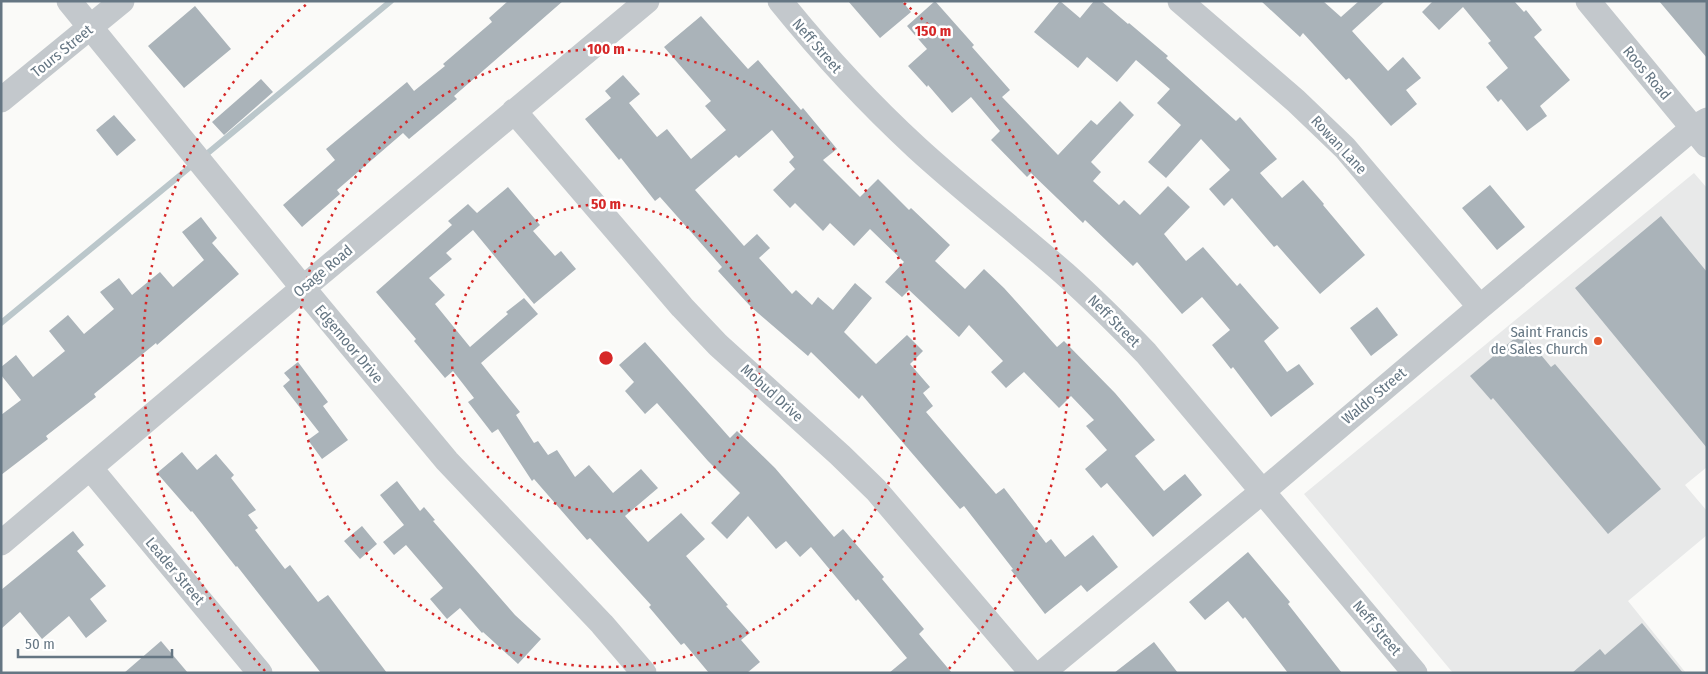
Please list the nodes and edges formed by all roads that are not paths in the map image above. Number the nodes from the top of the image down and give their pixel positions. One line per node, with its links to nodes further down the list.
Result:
1 (69, 1): 7 (street, Edgemoor Drive)
2 (122, 1): 7 (street, Tours Street)
3 (647, 1): 9 (street, Osage Road)
4 (780, 1): 14 (street, Neff Street)
5 (1180, 1): 12 (street, Rowan Lane)
6 (1588, 1): 10 (street, Roos Road)
7 (91, 27): 8 (street, Tours Street); 11 (street, Edgemoor Drive)
8 (1, 100)
9 (514, 111): 11 (street, Osage Road); 18 (street, Mobud Drive)
10 (1702, 131): 12 (street, Waldo Street)
11 (303, 288): 13 (street, Osage Road); 17 (street, Edgemoor Drive)
12 (1480, 306): 14 (street, Waldo Street)
13 (90, 469): 15 (street, Osage Road); 16 (street, Leader Street)
14 (1263, 491): 19 (street, Waldo Street); 20 (street, Neff Street)
15 (1, 543)
16 (260, 673)
17 (644, 673)
18 (1032, 673)
19 (1042, 673)
20 (1415, 673)

